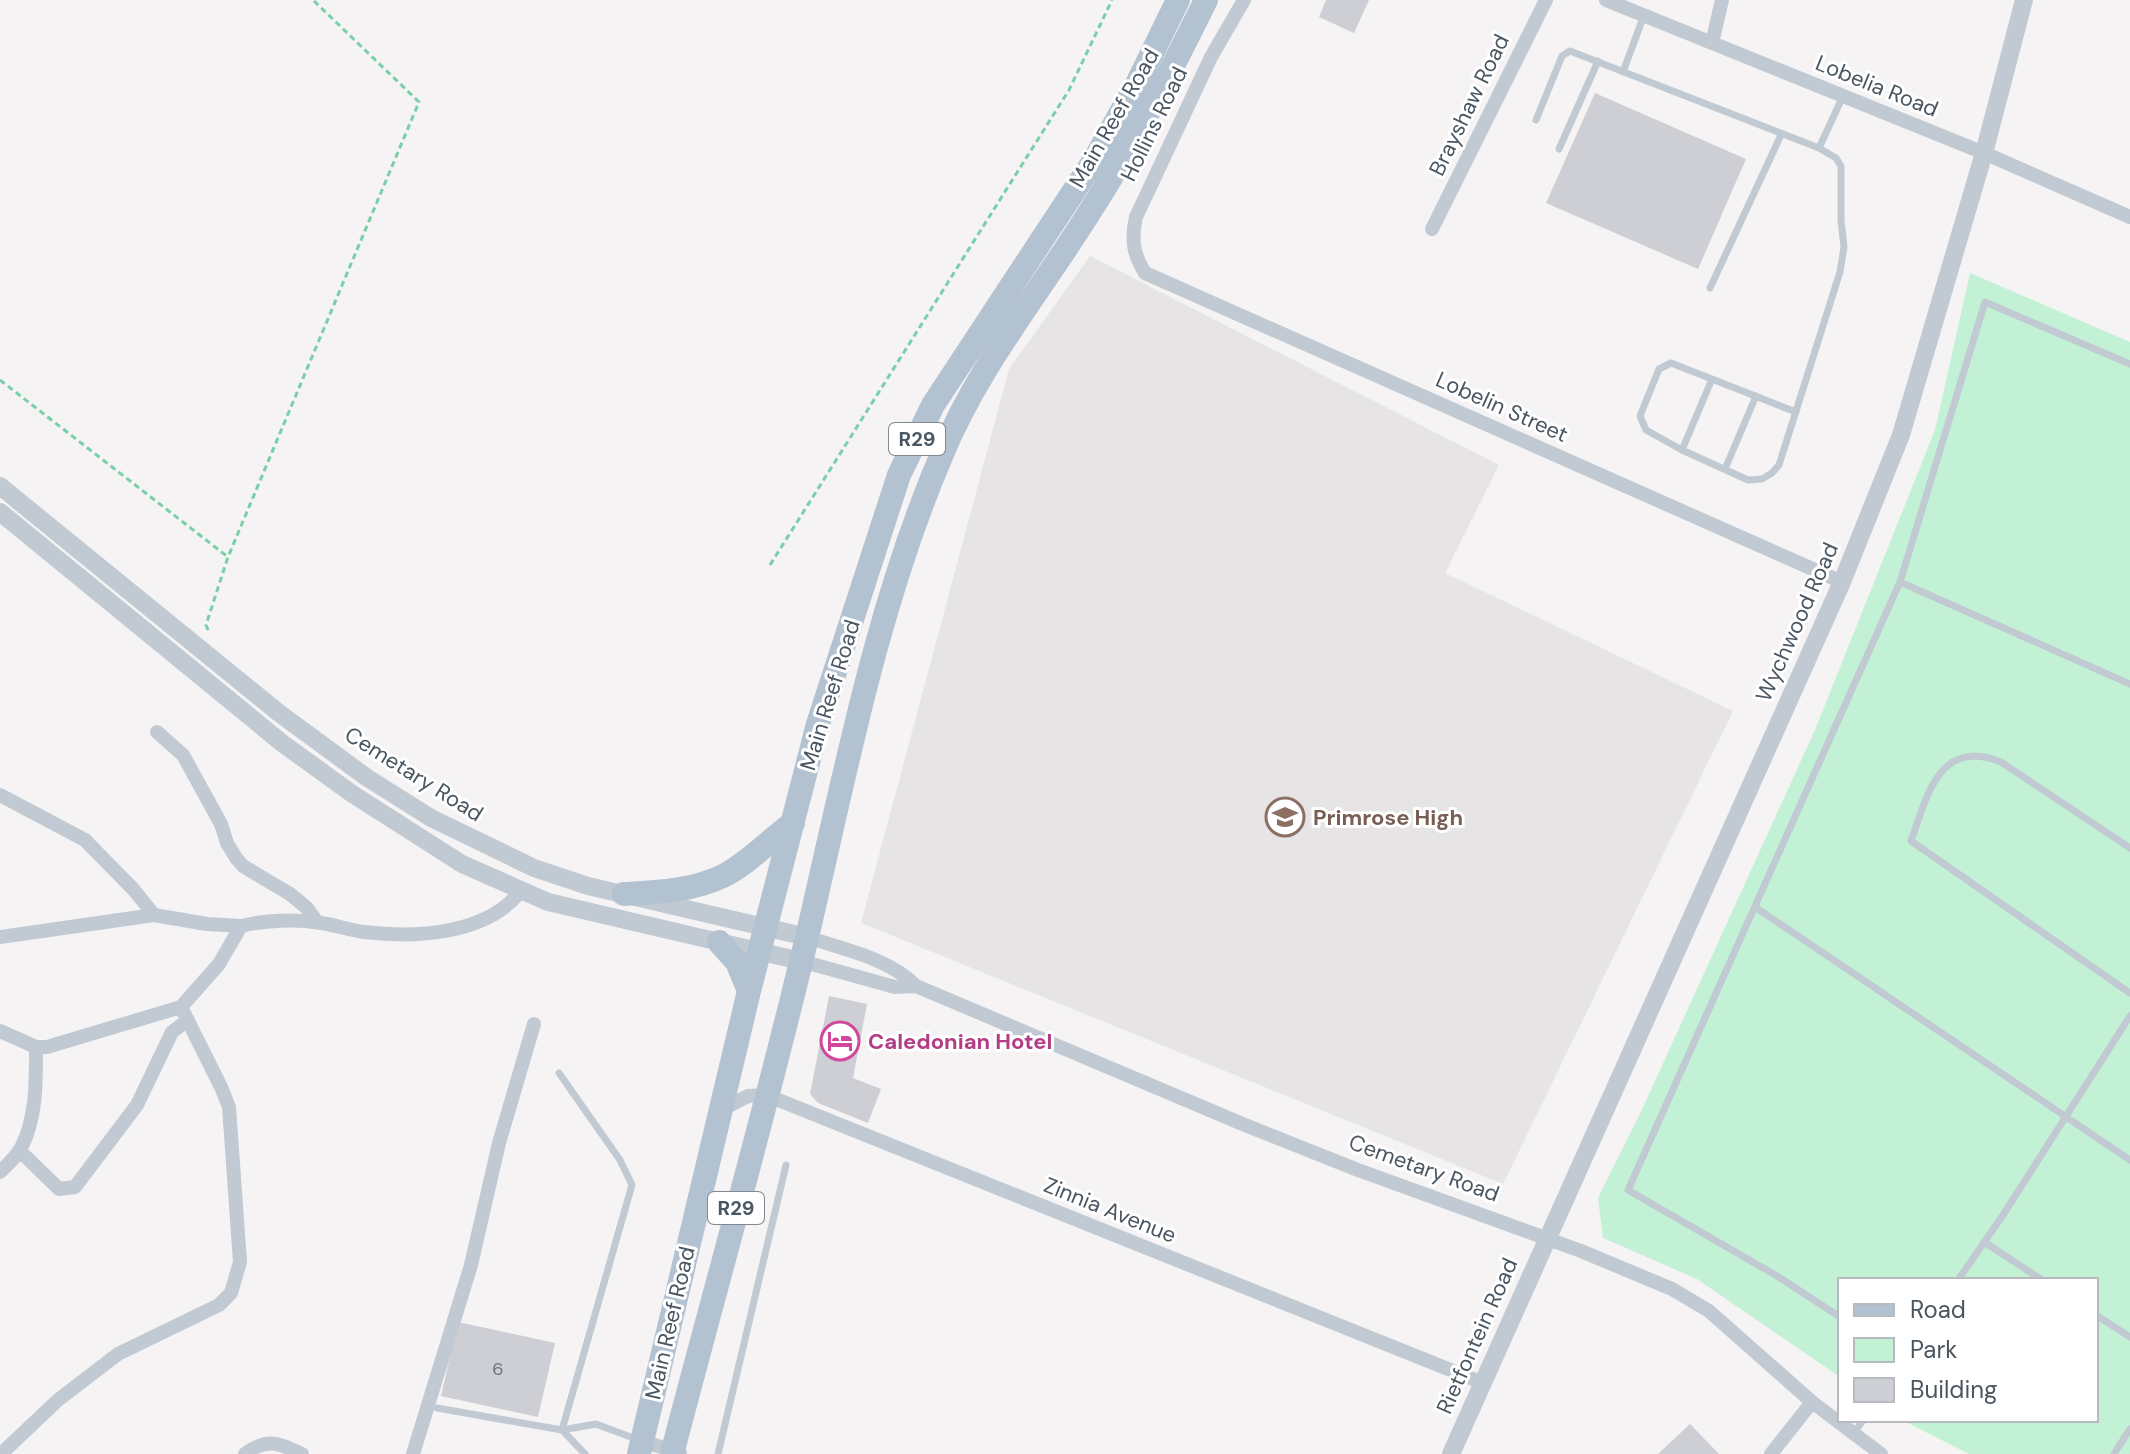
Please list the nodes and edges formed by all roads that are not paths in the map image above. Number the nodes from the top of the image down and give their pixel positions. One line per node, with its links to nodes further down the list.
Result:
1 (1178, 0): 34 (main road, Main Reef Road / R29)
2 (1206, 0): 35 (main road, Main Reef Road / R29)
3 (1244, 0): 20 (street, Hollins Road)
4 (1546, 0): 19 (street, Brayshaw Road)
5 (1606, 0): 8 (street, Lobelia Road)
6 (1722, 0): 9 (street)
7 (2024, 0): 17 (street, Wychwood Road)
8 (1644, 15): 9 (street, Lobelia Road); 11 (lane)
9 (1712, 43): 12 (street, Lobelia Road)
10 (1598, 61): 11 (lane); 13 (lane); 16 (lane)
11 (1623, 72): 14 (lane)
12 (1843, 96): 15 (lane); 17 (street, Lobelia Road)
13 (1536, 120)
14 (1781, 135): 15 (lane); 21 (lane)
15 (1819, 148): 25 (lane)
16 (1559, 149)
17 (1984, 153): 18 (street, Lobelia Road); 30 (street, Wychwood Road)
18 (2130, 217)
19 (1432, 229)
20 (1145, 273): 30 (street, Lobelin Street)
21 (1710, 288)
22 (2130, 364): 31 (lane)
23 (1712, 379): 24 (lane); 26 (lane); 26 (lane)
24 (1756, 396): 25 (lane); 27 (lane)
25 (1796, 412): 27 (lane)
26 (1682, 450): 27 (lane)
27 (1725, 469)
28 (0, 486): 40 (street, Cemetary Road)
29 (0, 512): 39 (street, Cemetary Road)
30 (1842, 582): 67 (street, Wychwood Road)
31 (1900, 582): 32 (lane); 41 (lane)
32 (2130, 684)
33 (157, 732): 43 (street)
34 (809, 762): 35 (main road); 37 (main road, Main Reef Road / R29)
35 (845, 772): 47 (main road, Main Reef Road / R29)
36 (0, 795): 42 (street)
37 (793, 823): 40 (main road); 45 (main road, Main Reef Road / R29)
38 (2130, 848): 53 (lane)
39 (520, 892): 43 (street); 48 (street, Cemetary Road)
40 (624, 894): 45 (street, Cemetary Road)
41 (1755, 907): 62 (lane); 71 (lane)
42 (154, 915): 44 (street); 46 (street)
43 (317, 922): 44 (street)
44 (241, 926): 54 (street)
45 (767, 926): 47 (street, Cemetary Road); 49 (main road, Main Reef Road / R29)
46 (0, 937)
47 (807, 937): 50 (main road, Main Reef Road / R29); 51 (street, Cemetary Road)
48 (719, 942): 49 (street, Cemetary Road); 52 (main road)
49 (761, 951): 50 (street, Cemetary Road); 52 (main road, Main Reef Road / R29)
50 (801, 961): 51 (street, Cemetary Road); 60 (main road, Main Reef Road / R29)
51 (916, 986): 67 (street, Cemetary Road)
52 (749, 991): 61 (main road, Main Reef Road / R29)
53 (2130, 993)
54 (184, 1014): 58 (street); 63 (street); 83 (street)
55 (2130, 1016): 62 (lane)
56 (534, 1024): 86 (street)
57 (0, 1031): 58 (street)
58 (36, 1047): 63 (street)
59 (559, 1073): 79 (lane)
60 (766, 1095): 61 (street); 74 (street, Zinnia Avenue); 82 (main road, Main Reef Road / R29)
61 (721, 1110): 81 (main road, Main Reef Road / R29)
62 (2065, 1117): 64 (lane); 68 (lane)
63 (20, 1151): 66 (street)
64 (2130, 1160)
65 (786, 1165): 88 (lane)
66 (0, 1172)
67 (1547, 1238): 74 (street, Rietfontein Road); 75 (street, Cemetary Road)
68 (1984, 1242): 69 (lane); 70 (lane)
69 (1959, 1278)
70 (2039, 1278)
71 (1838, 1316)
72 (2098, 1316): 73 (lane)
73 (2130, 1337)
74 (1483, 1383): 89 (street, Rietfontein Road)
75 (1812, 1402): 80 (street, Cemetary Road); 90 (street)
76 (437, 1408): 79 (lane)
77 (1862, 1422): 80 (lane)
78 (2130, 1429): 92 (lane)
79 (562, 1430): 81 (lane); 87 (lane)
80 (1853, 1434): 91 (street, Cemetary Road)
81 (641, 1448): 82 (street)
82 (676, 1453)
83 (1, 1454)
84 (245, 1454): 85 (street)
85 (302, 1454)
86 (413, 1454)
87 (585, 1454)
88 (718, 1454)
89 (1451, 1454)
90 (1771, 1454)
91 (1881, 1454)
92 (2114, 1454)

